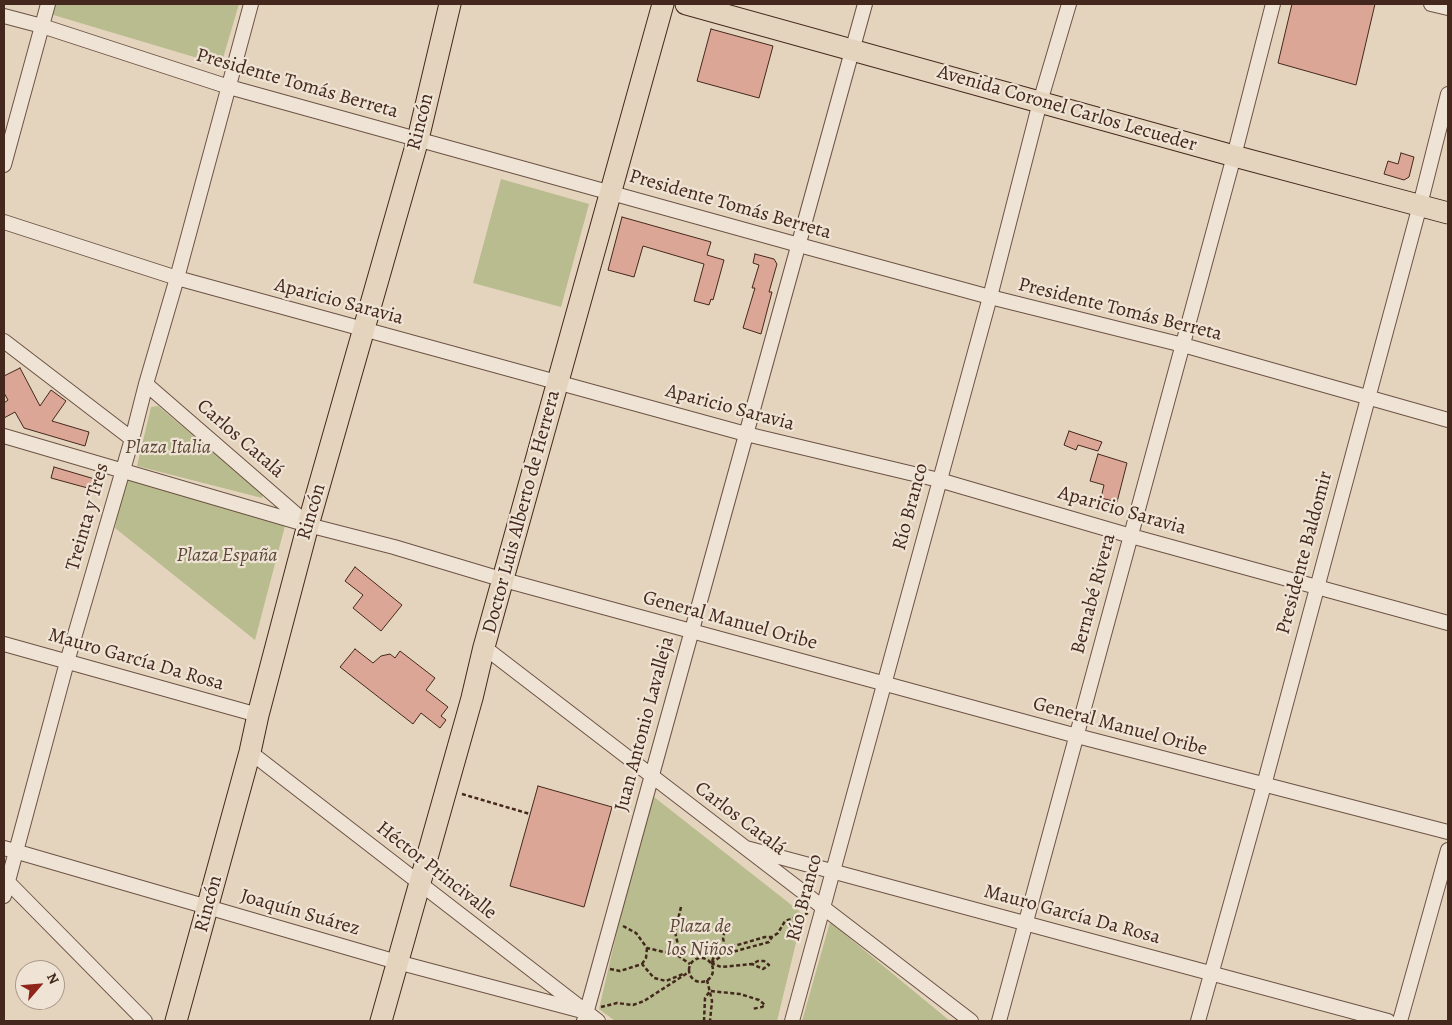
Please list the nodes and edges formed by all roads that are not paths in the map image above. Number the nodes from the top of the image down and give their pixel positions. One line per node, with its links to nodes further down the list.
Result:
1 (48, 4): 12 (street)
2 (251, 4): 14 (street, Treinta y Tres)
3 (450, 4): 17 (main road, Rincón)
4 (664, 4): 20 (main road, Doctor Luis Alberto de Herrera)
5 (686, 4): 13 (main road, Avenida Coronel Carlos Lecueder)
6 (865, 4): 13 (street, Juan Antonio Lavalleja)
7 (1069, 4): 16 (street, Río Branco)
8 (1273, 4): 18 (street, Bernabé Rivera)
9 (1431, 4): 10 (street)
10 (1448, 8)
11 (4, 16): 12 (street, Presidente Tomás Berreta)
12 (42, 26): 14 (street, Presidente Tomás Berreta); 19 (street)
13 (852, 49): 16 (main road, Avenida Coronel Carlos Lecueder); 24 (street, Juan Antonio Lavalleja)
14 (229, 87): 17 (street, Presidente Tomás Berreta); 25 (street, Treinta y Tres)
15 (1448, 94): 21 (street, Presidente Baldomir)
16 (1040, 102): 18 (main road, Avenida Coronel Carlos Lecueder); 26 (street, Río Branco)
17 (418, 139): 20 (street, Presidente Tomás Berreta); 27 (main road, Rincón)
18 (1234, 156): 21 (main road, Avenida Coronel Carlos Lecueder); 29 (street, Bernabé Rivera)
19 (4, 166)
20 (610, 193): 24 (street, Presidente Tomás Berreta); 30 (main road, Doctor Luis Alberto de Herrera)
21 (1420, 205): 22 (main road, Avenida Coronel Carlos Lecueder); 32 (street, Presidente Baldomir)
22 (1448, 213)
23 (4, 222): 25 (street, Aparicio Saravia)
24 (799, 245): 26 (street, Presidente Tomás Berreta); 34 (street, Juan Antonio Lavalleja)
25 (177, 278): 27 (street, Aparicio Saravia); 31 (street, Treinta y Tres)
26 (990, 297): 29 (street, Presidente Tomás Berreta); 38 (street, Río Branco)
27 (365, 329): 30 (street, Aparicio Saravia); 39 (main road, Rincón)
28 (4, 341): 36 (street)
29 (1183, 346): 32 (street, Presidente Tomás Berreta); 40 (street, Bernabé Rivera)
30 (558, 383): 34 (street, Aparicio Saravia); 41 (main road, Doctor Luis Alberto de Herrera)
31 (146, 384): 36 (street, Treinta y Tres); 39 (street, Carlos Catalá)
32 (1368, 398): 33 (street, Presidente Tomás Berreta); 42 (street, Presidente Baldomir)
33 (1448, 420)
34 (746, 434): 38 (street, Aparicio Saravia); 44 (street, Juan Antonio Lavalleja)
35 (4, 436): 37 (street, General Manuel Oribe)
36 (132, 439): 37 (street, Treinta y Tres)
37 (122, 471): 39 (street, General Manuel Oribe); 47 (street, Treinta y Tres)
38 (939, 480): 40 (street, Aparicio Saravia); 48 (street, Río Branco)
39 (308, 525): 41 (street, General Manuel Oribe); 49 (main road, Rincón)
40 (1131, 536): 42 (street, Aparicio Saravia); 50 (street, Bernabé Rivera)
41 (504, 580): 44 (street, General Manuel Oribe); 46 (main road, Doctor Luis Alberto de Herrera)
42 (1317, 586): 43 (street, Aparicio Saravia); 53 (street, Presidente Baldomir)
43 (1448, 623)
44 (692, 630): 48 (street, General Manuel Oribe); 52 (street, Juan Antonio Lavalleja)
45 (4, 644): 47 (street, Mauro García Da Rosa)
46 (484, 648): 52 (street, Carlos Catalá); 60 (main road, Doctor Luis Alberto de Herrera)
47 (67, 662): 49 (street, Mauro García Da Rosa); 56 (street, Treinta y Tres)
48 (884, 684): 50 (street, General Manuel Oribe); 58 (street, Río Branco)
49 (258, 716): 51 (main road, Rincón)
50 (1076, 736): 53 (street, General Manuel Oribe); 64 (street, Bernabé Rivera)
51 (250, 752): 60 (street, Héctor Princivalle); 62 (main road, Rincón)
52 (651, 776): 55 (street, Carlos Catalá); 67 (street, Juan Antonio Lavalleja)
53 (1264, 785): 54 (street, General Manuel Oribe); 66 (street, Presidente Baldomir)
54 (1448, 832)
55 (746, 848): 58 (street, Mauro García Da Rosa); 63 (street, Carlos Catalá)
56 (10, 850): 59 (street, Treinta y Tres); 62 (street, Joaquín Suárez)
57 (1448, 850): 77 (street)
58 (833, 872): 63 (street, Río Branco); 64 (street, Mauro García Da Rosa)
59 (6, 880): 61 (street, Treinta y Tres); 68 (street)
60 (420, 883): 65 (main road, Doctor Luis Alberto de Herrera); 67 (street, Héctor Princivalle)
61 (4, 896)
62 (208, 907): 65 (street, Joaquín Suárez); 69 (main road, Rincón)
63 (823, 907): 72 (street, Río Branco); 73 (street, Carlos Catalá)
64 (1026, 924): 66 (street, Mauro García Da Rosa); 74 (street, Bernabé Rivera)
65 (397, 962): 67 (street, Joaquín Suárez); 70 (main road, Doctor Luis Alberto de Herrera)
66 (1211, 973): 75 (street, Presidente Baldomir); 76 (street, Mauro García Da Rosa)
67 (585, 1017): 71 (street, Héctor Princivalle)
68 (145, 1021)
69 (176, 1021)
70 (381, 1021)
71 (598, 1021)
72 (792, 1021)
73 (971, 1021)
74 (999, 1021)
75 (1198, 1021)
76 (1388, 1021)
77 (1400, 1021)

